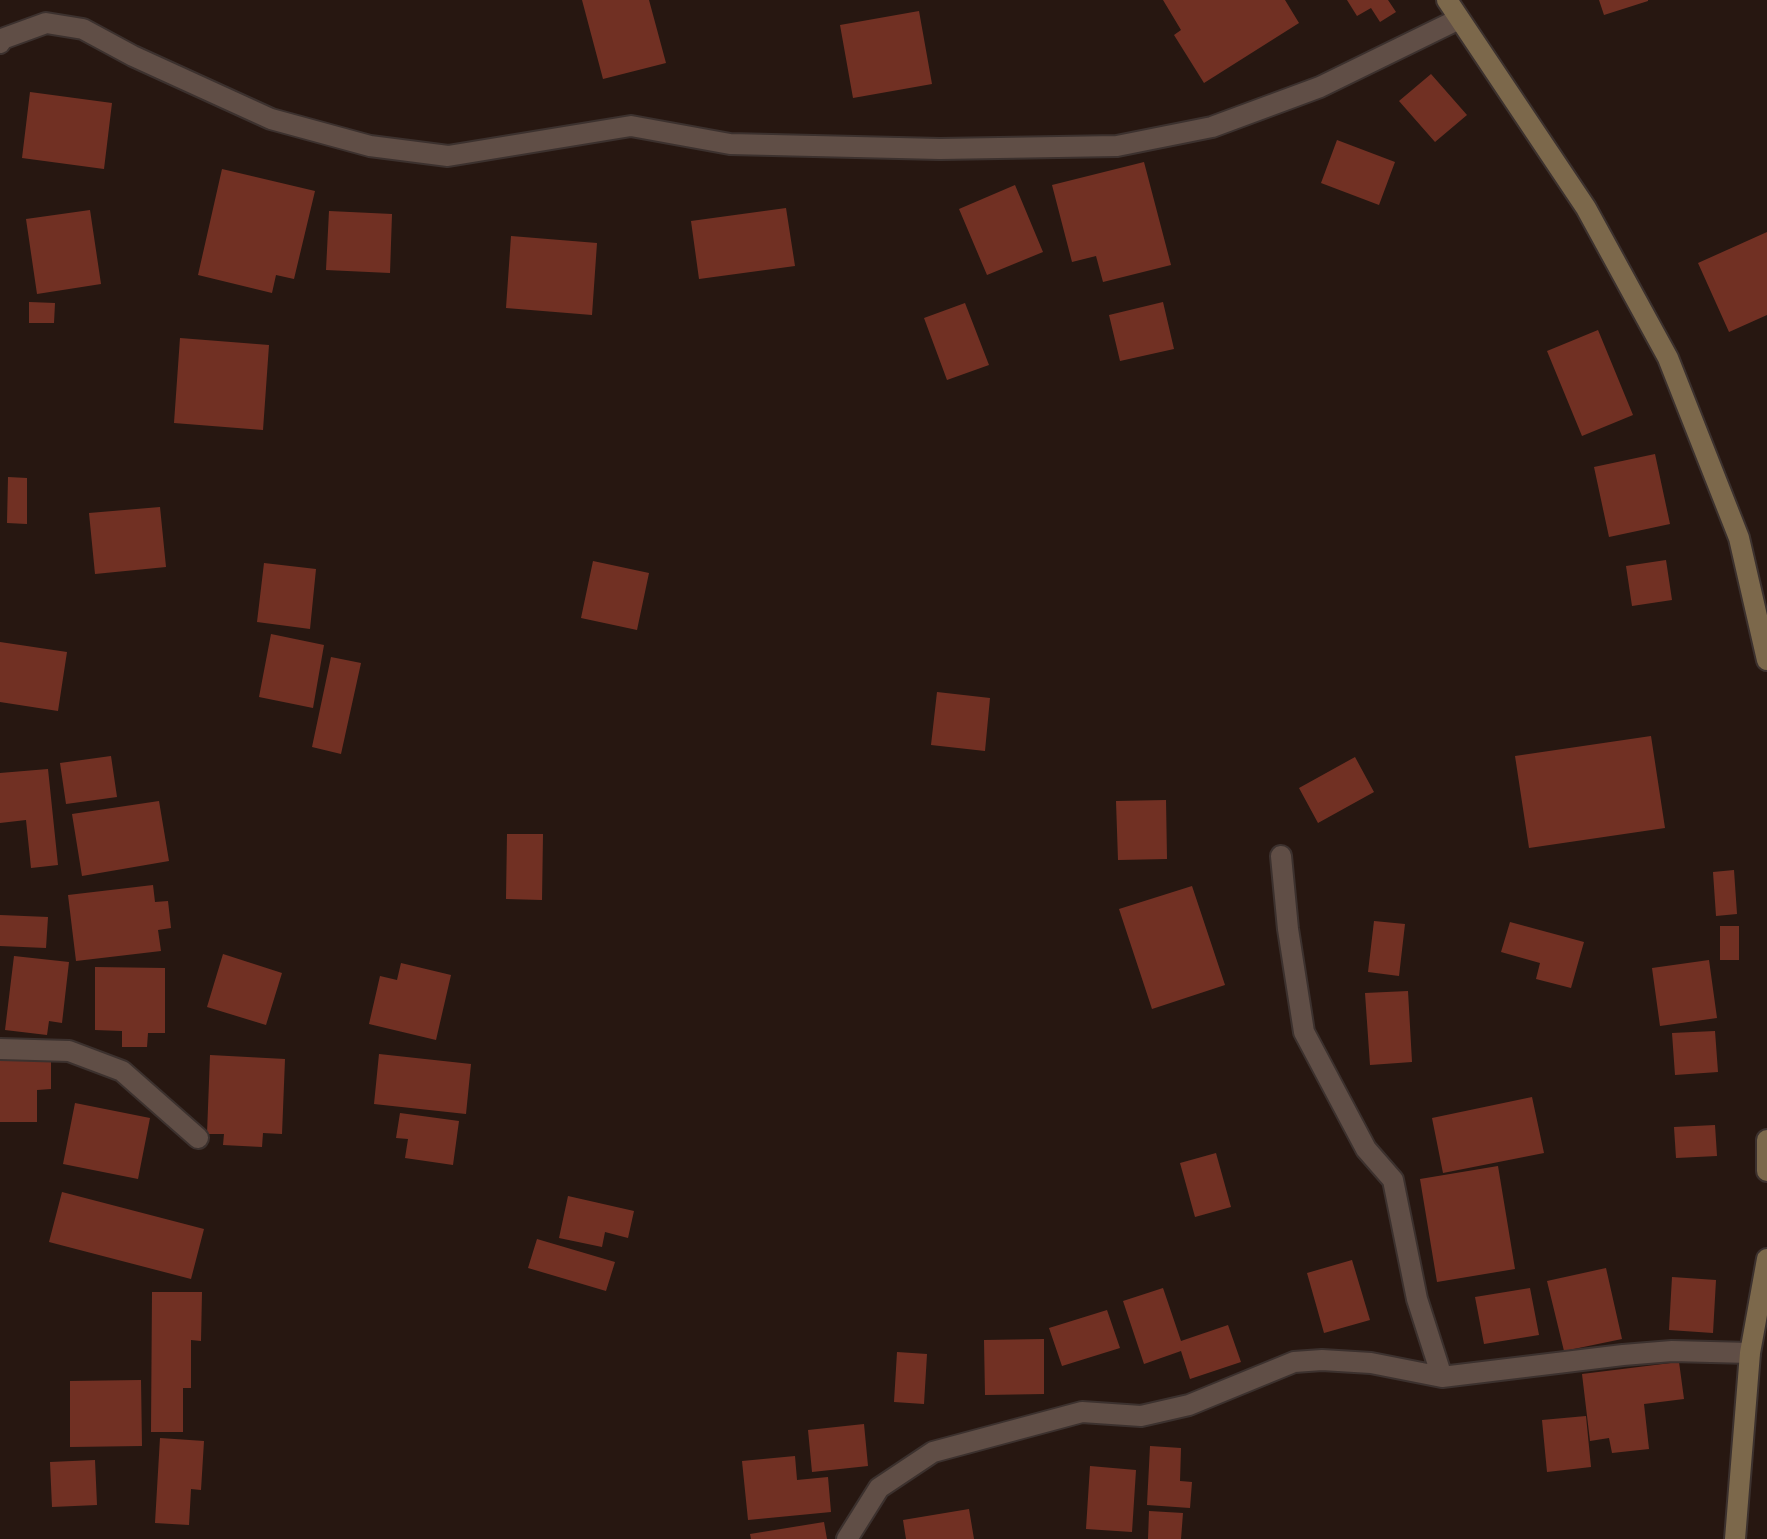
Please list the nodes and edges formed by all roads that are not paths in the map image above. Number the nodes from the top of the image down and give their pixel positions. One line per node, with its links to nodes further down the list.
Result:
1 (1447, 0): 2 (main road)
2 (1459, 19): 3 (street); 4 (main road)
3 (0, 43)
4 (1767, 660)
5 (1281, 856): 12 (street)
6 (0, 1049): 7 (street)
7 (198, 1138)
8 (1767, 1140): 9 (main road)
9 (1767, 1171)
10 (1767, 1259): 11 (main road)
11 (1750, 1353): 12 (street); 14 (main road)
12 (1442, 1377): 13 (street)
13 (847, 1539)
14 (1735, 1539)

